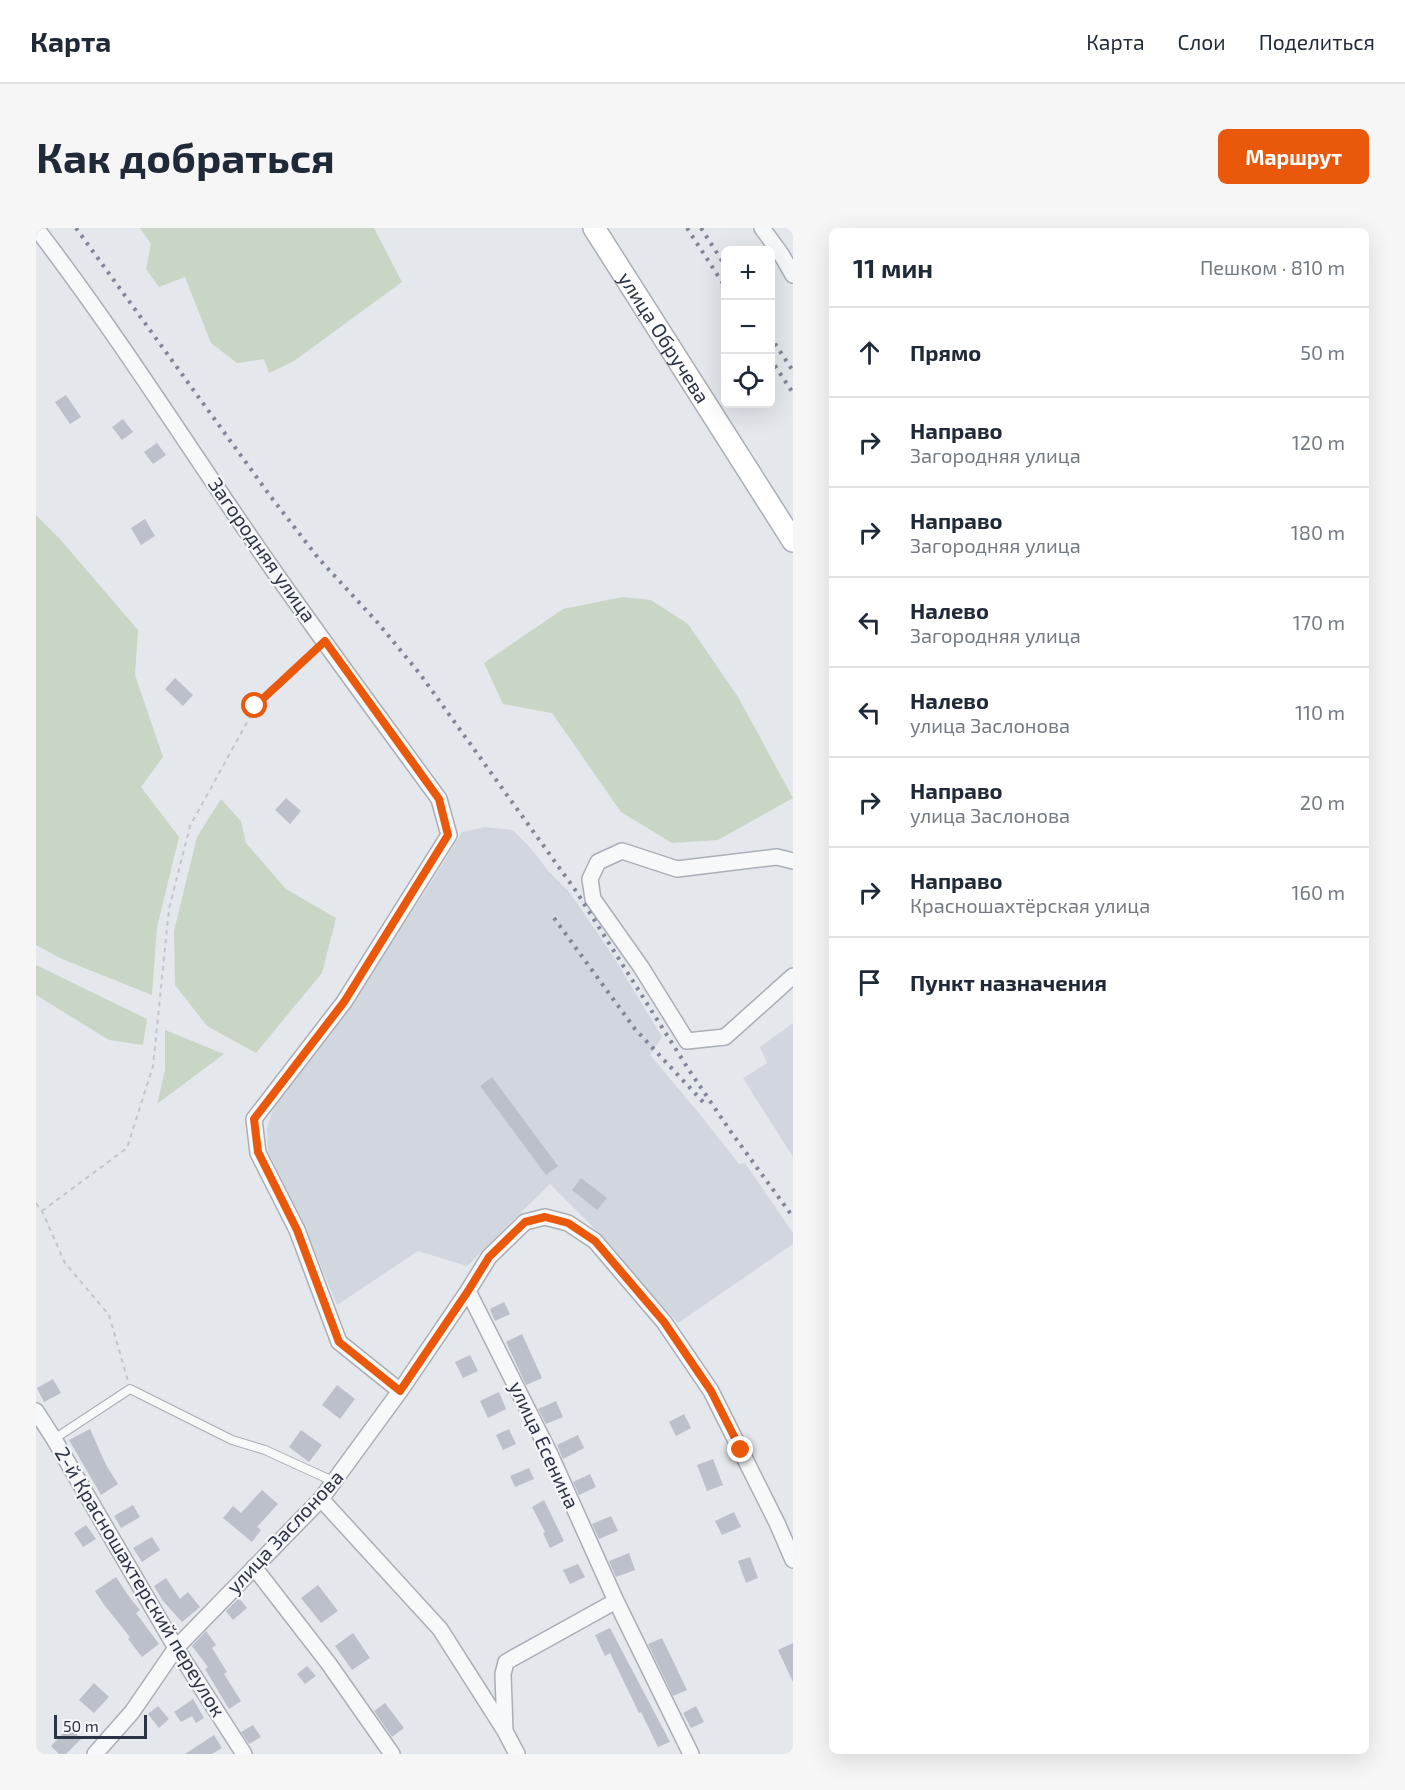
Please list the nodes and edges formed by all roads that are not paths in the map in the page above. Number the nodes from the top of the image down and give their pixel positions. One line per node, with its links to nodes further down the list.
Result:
1 (36, 228): 9 (street, Загородняя улица)
2 (594, 228): 5 (street, улица Обручева)
3 (762, 228): 4 (street)
4 (793, 275)
5 (793, 541)
6 (793, 861): 7 (street)
7 (793, 976)
8 (468, 1291): 9 (street, улица Заслонова); 14 (street, улица Заслонова); 16 (street, улица Есенина)
9 (400, 1391): 12 (street, улица Заслонова)
10 (36, 1411): 11 (street, 2-й Красношахтерский переулок)
11 (54, 1439): 12 (lane); 17 (street, 2-й Красношахтерский переулок)
12 (335, 1482): 13 (street, улица Заслонова)
13 (321, 1499): 15 (street, улица Заслонова); 18 (street)
14 (793, 1560)
15 (254, 1567): 17 (street, улица Заслонова); 21 (street)
16 (616, 1601): 18 (street); 23 (street, улица Есенина)
17 (176, 1648): 19 (street, улица Заслонова); 20 (street, 2-й Красношахтерский переулок)
18 (505, 1731): 22 (street)
19 (94, 1754)
20 (243, 1754)
21 (392, 1754)
22 (517, 1754)
23 (691, 1754)

